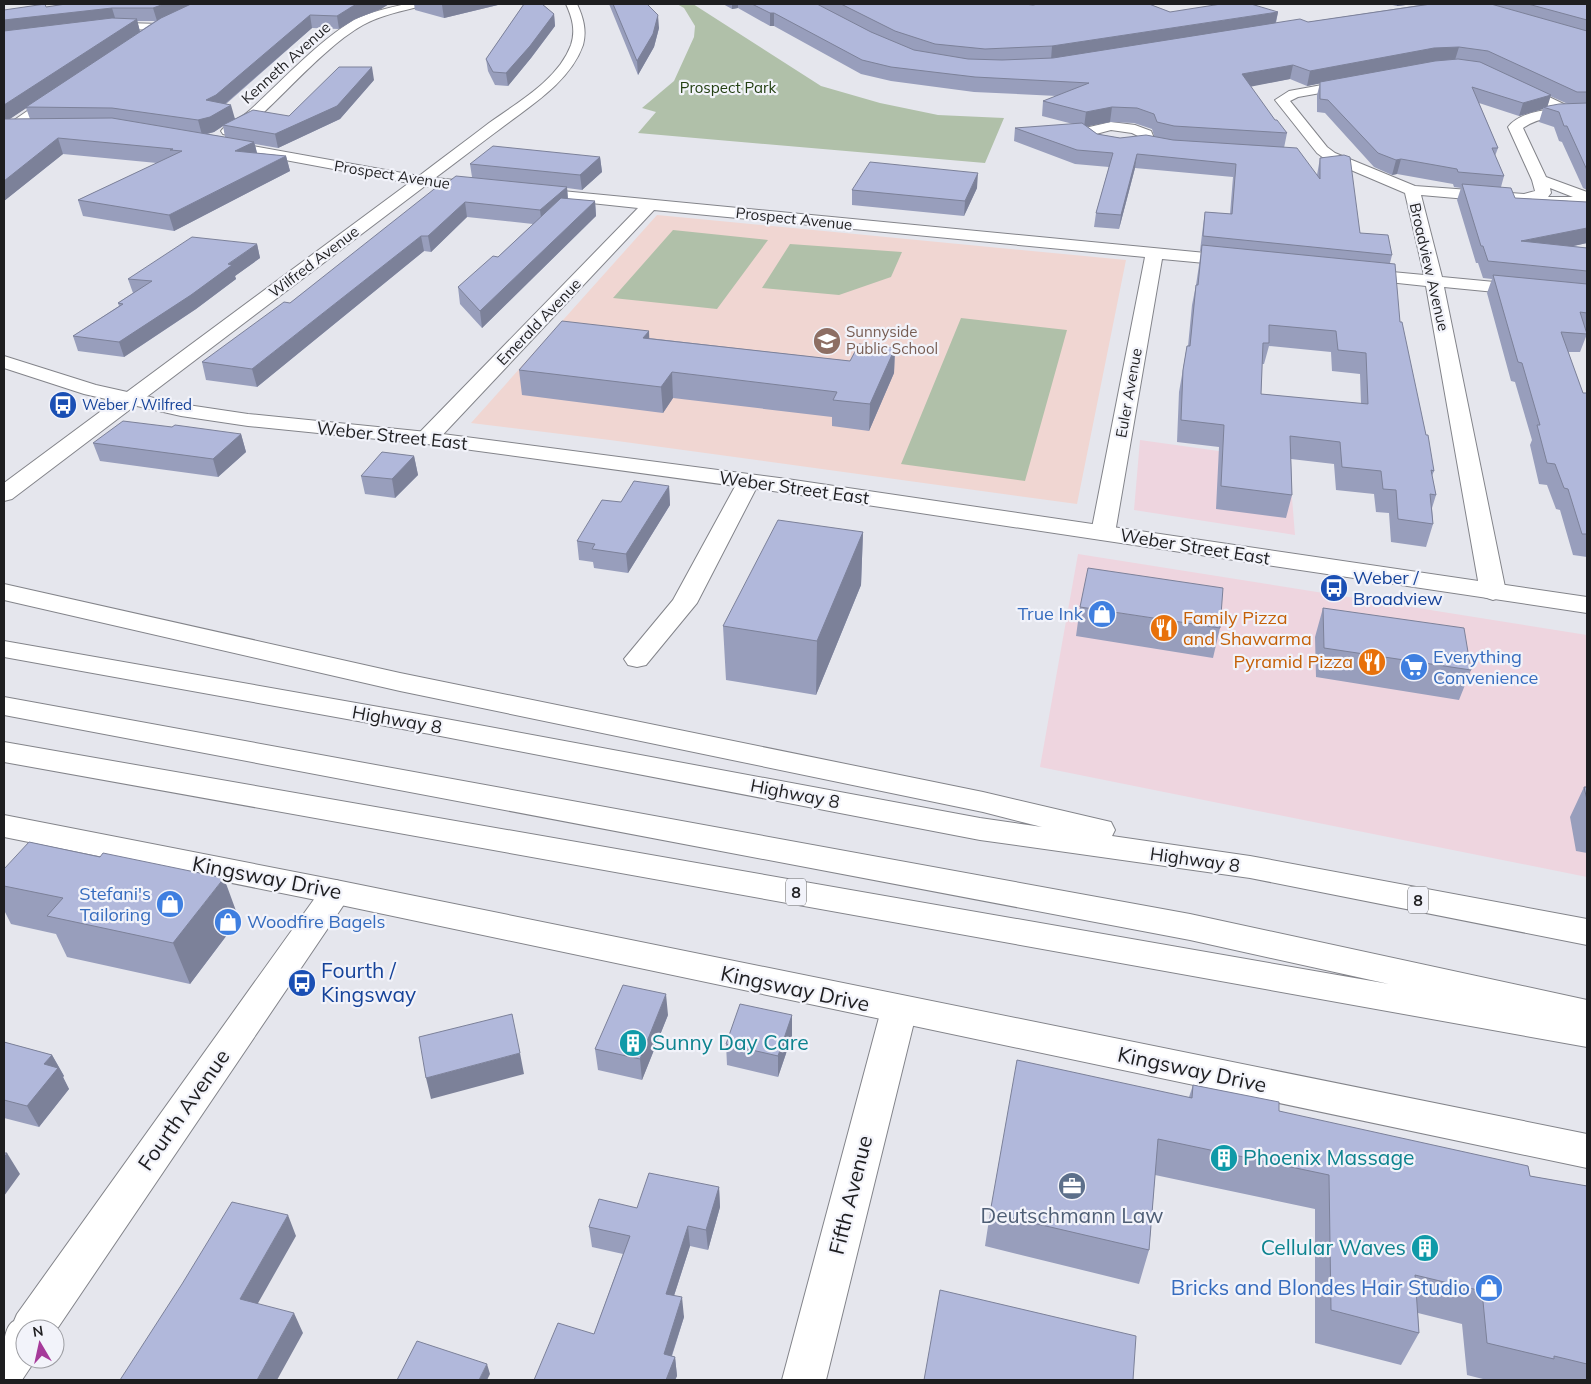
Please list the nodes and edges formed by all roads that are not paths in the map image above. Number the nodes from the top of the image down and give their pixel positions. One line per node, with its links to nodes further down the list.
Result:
1 (418, 4): 15 (main road, Kenneth Avenue)
2 (572, 4): 20 (main road, Wilfred Avenue)
3 (174, 20): 4 (main road)
4 (159, 27): 5 (main road); 6 (main road)
5 (88, 29)
6 (143, 39)
7 (1372, 79): 17 (main road, Broadview Avenue)
8 (1505, 82): 10 (main road)
9 (69, 89): 13 (main road)
10 (1568, 111): 11 (main road); 19 (main road)
11 (1587, 112)
12 (39, 128): 13 (main road)
13 (5, 130)
14 (1142, 141): 16 (main road)
15 (206, 142): 20 (main road, Prospect Avenue)
16 (1161, 145)
17 (1330, 156): 18 (main road); 22 (main road, Broadview Avenue)
18 (1309, 157)
19 (1540, 180): 24 (main road); 24 (main road)
20 (422, 181): 21 (main road, Prospect Avenue); 32 (main road, Wilfred Avenue)
21 (496, 189)
22 (1412, 190): 24 (main road); 29 (main road, Broadview Avenue)
23 (515, 191): 25 (main road, Prospect Avenue)
24 (1526, 199)
25 (650, 205): 26 (main road, Prospect Avenue); 33 (main road, Emerald Avenue)
26 (1154, 253): 27 (main road, Prospect Avenue); 36 (main road, Euler Avenue)
27 (1252, 263)
28 (1340, 272): 29 (main road)
29 (1434, 281): 30 (main road); 38 (main road, Broadview Avenue)
30 (1587, 296)
31 (4, 362): 32 (main road, Weber Street East)
32 (130, 399): 33 (main road, Weber Street East); 35 (main road, Wilfred Avenue)
33 (427, 438): 34 (main road, Weber Street East)
34 (748, 481): 36 (main road, Weber Street East); 41 (main road)
35 (4, 494)
36 (1103, 533): 38 (main road, Weber Street East)
37 (4, 592): 45 (main road)
38 (1493, 592): 39 (main road, Weber Street East)
39 (1587, 605)
40 (4, 649): 45 (main road, Highway 8 / 8)
41 (638, 659)
42 (4, 706): 49 (main road)
43 (4, 752): 50 (main road, 8)
44 (4, 826): 46 (main road, Kingsway Drive)
45 (1250, 868): 47 (main road, Highway 8 / 8)
46 (336, 892): 48 (main road, Kingsway Drive); 52 (main road, Fourth Avenue)
47 (1587, 932)
48 (899, 1010): 51 (main road, Kingsway Drive); 55 (main road, Fifth Avenue)
49 (1587, 1014)
50 (1587, 1033)
51 (1587, 1150)
52 (39, 1319)
53 (15, 1353): 54 (main road)
54 (4, 1369)
55 (804, 1380)

